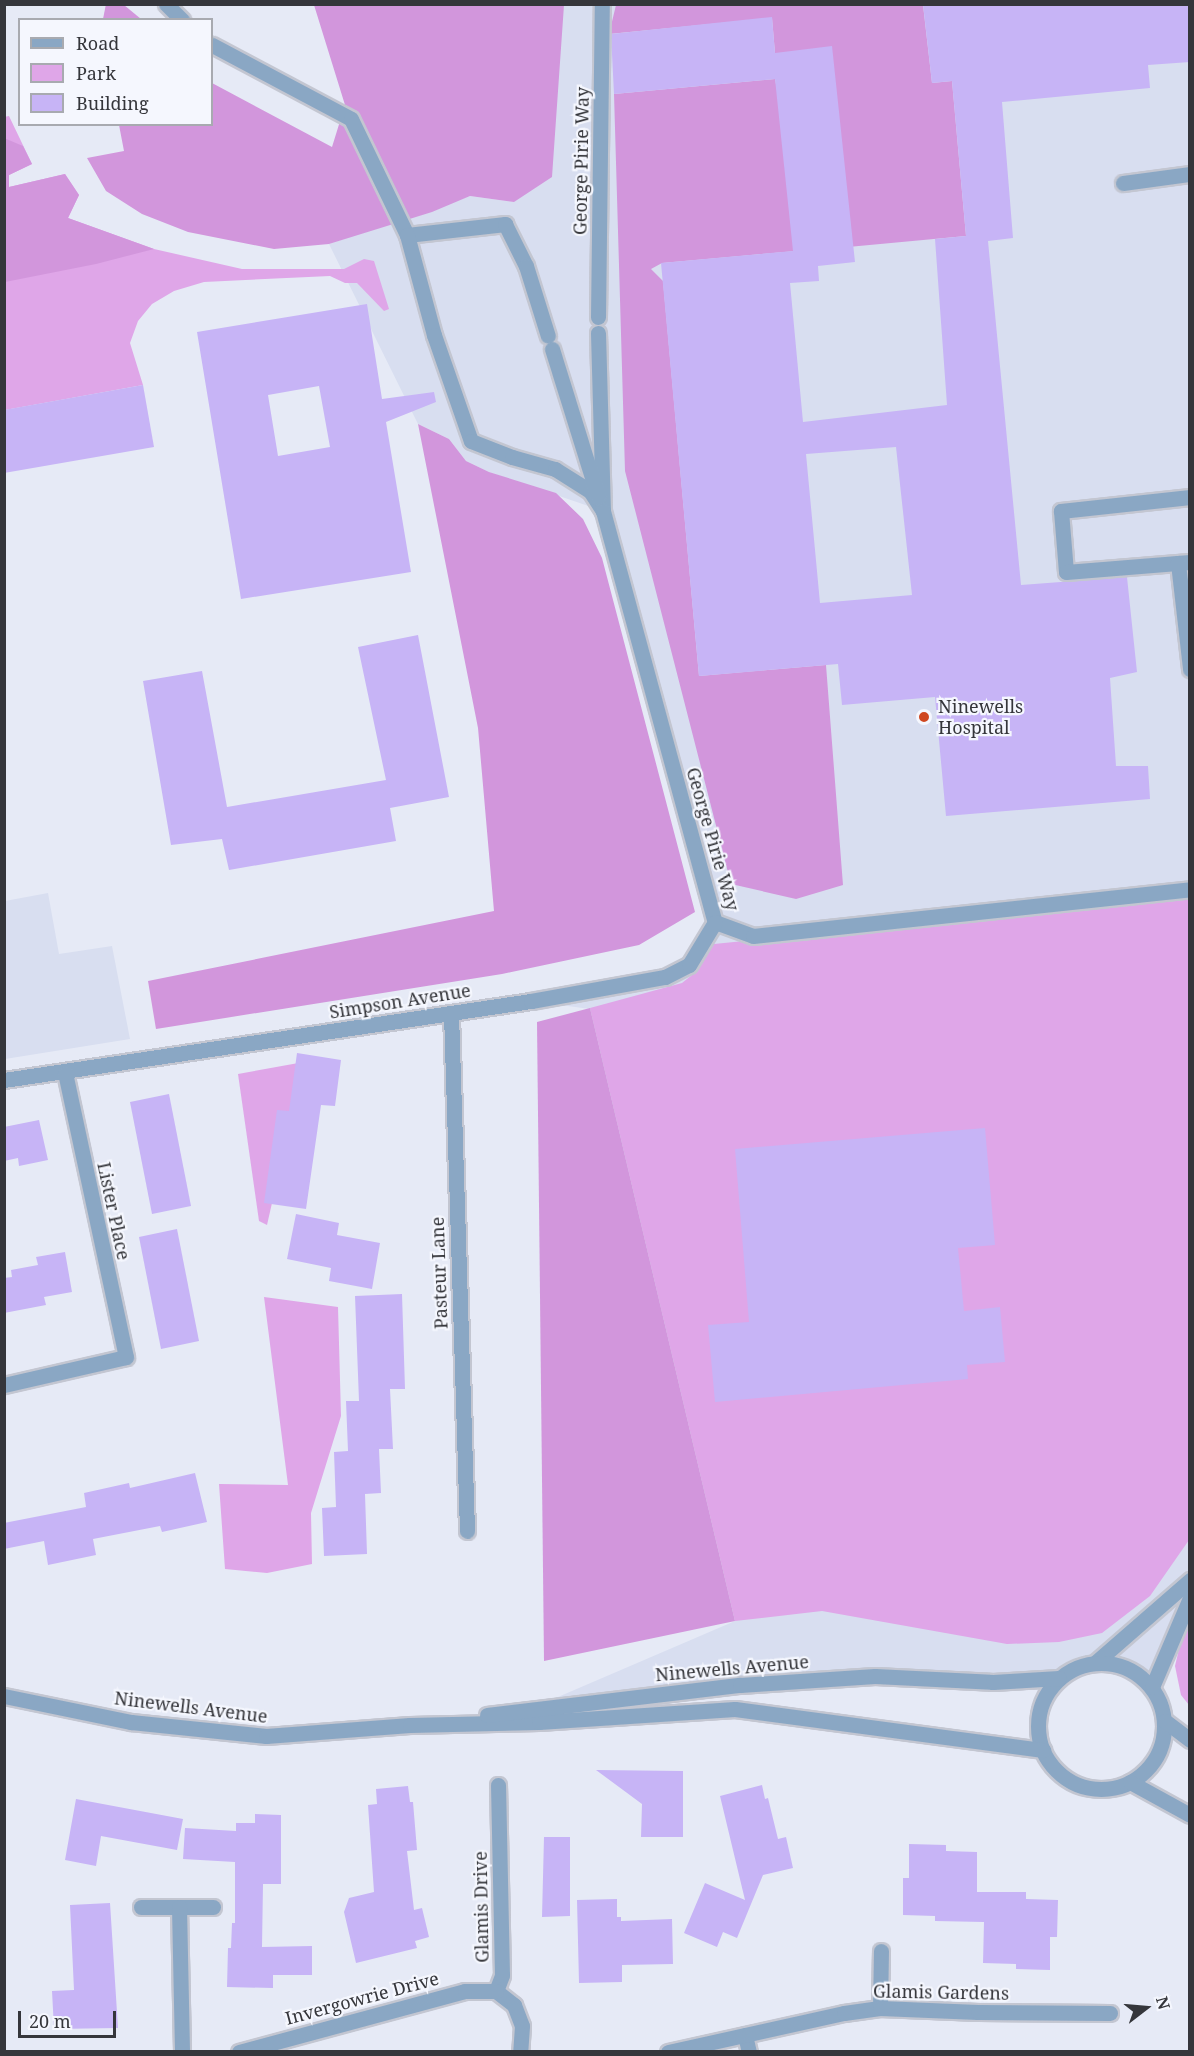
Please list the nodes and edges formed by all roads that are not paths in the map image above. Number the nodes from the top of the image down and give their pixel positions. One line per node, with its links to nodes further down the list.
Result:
1 (166, 4): 3 (street)
2 (602, 4): 8 (street, George Pirie Way)
3 (180, 18)
4 (213, 46): 7 (street)
5 (1190, 174): 6 (street)
6 (1123, 183)
7 (407, 235): 11 (street); 11 (street)
8 (598, 317)
9 (597, 333): 11 (street, George Pirie Way)
10 (1190, 497): 12 (street)
11 (603, 511): 15 (street, George Pirie Way)
12 (1184, 562): 13 (street)
13 (1190, 669)
14 (1190, 889): 15 (street, George Pirie Way)
15 (715, 922): 16 (street, Simpson Avenue)
16 (451, 1013): 17 (street, Simpson Avenue); 20 (street, Pasteur Lane)
17 (64, 1073): 18 (street, Simpson Avenue); 19 (street, Lister Place)
18 (4, 1080)
19 (4, 1385)
20 (467, 1531)
21 (1190, 1580): 23 (street)
22 (1190, 1598): 25 (street)
23 (1096, 1662): 24 (street, Ninewells Avenue); 25 (street)
24 (1059, 1678): 28 (street, Ninewells Avenue); 30 (street)
25 (1152, 1687): 27 (street)
26 (4, 1696): 28 (street, Ninewells Avenue)
27 (1165, 1722): 29 (street); 31 (street)
28 (410, 1725): 30 (street, Ninewells Avenue)
29 (1190, 1740)
30 (1043, 1750): 31 (street)
31 (1130, 1782): 33 (street)
32 (498, 1785): 38 (street, Glamis Drive)
33 (1190, 1815)
34 (179, 1906): 35 (street); 36 (street); 42 (street)
35 (213, 1906)
36 (141, 1907)
37 (881, 1951): 39 (street)
38 (496, 1991): 43 (street, Invergowrie Drive); 44 (street)
39 (880, 2008): 40 (street, Glamis Gardens); 41 (street, Glamis Gardens)
40 (1110, 2013)
41 (745, 2035): 45 (street, Glamis Gardens); 46 (street)
42 (182, 2052)
43 (239, 2052)
44 (520, 2052)
45 (668, 2052)
46 (748, 2052)

